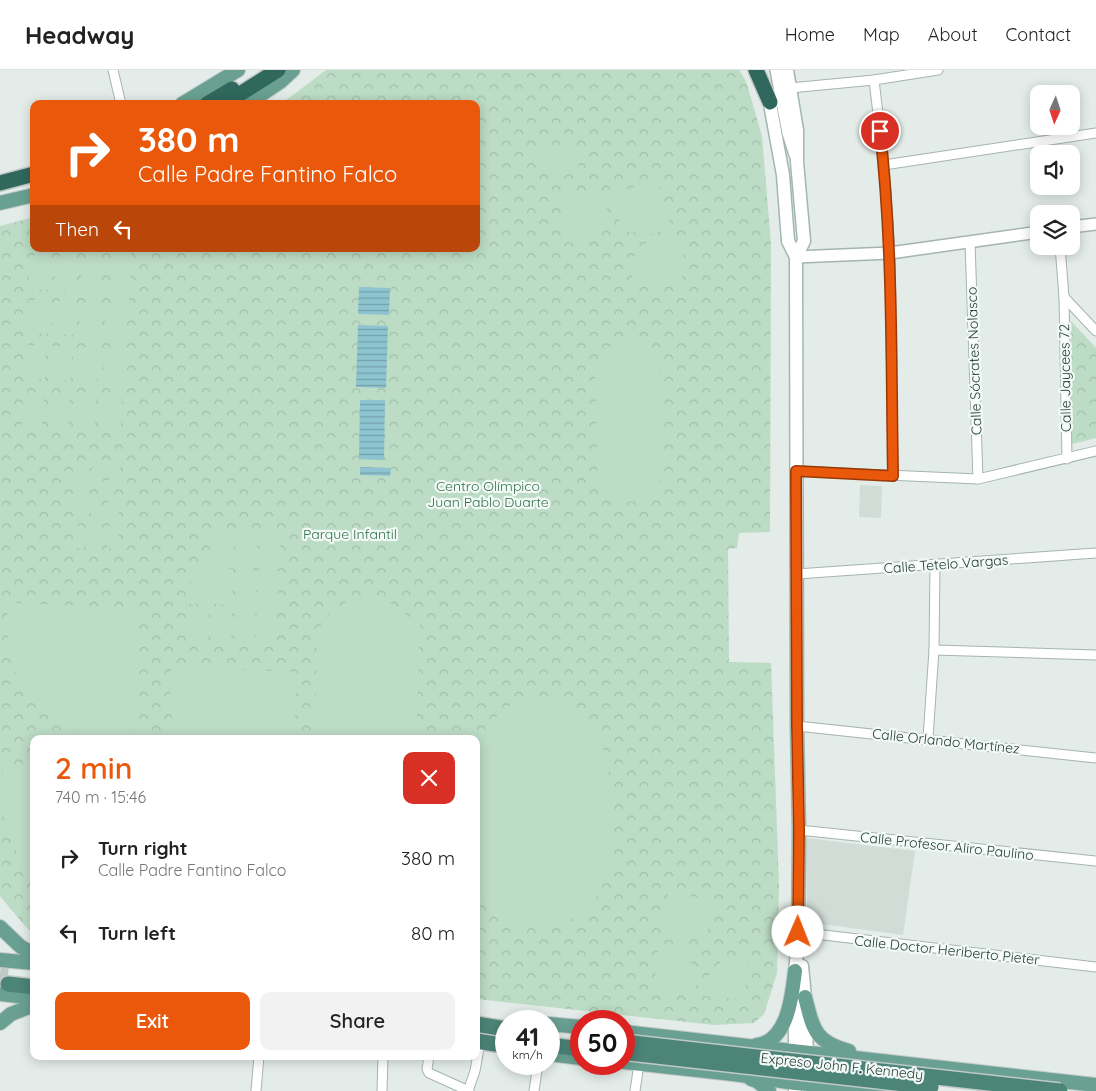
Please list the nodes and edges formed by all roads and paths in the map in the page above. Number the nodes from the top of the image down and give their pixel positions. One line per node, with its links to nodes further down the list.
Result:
1 (114, 70): 13 (street)
2 (238, 70): 14 (main road)
3 (259, 70): 15 (highway)
4 (278, 70): 16 (highway)
5 (292, 70): 17 (main road)
6 (756, 70): 18 (highway)
7 (763, 70): 18 (main road)
8 (776, 70): 20 (street)
9 (787, 70): 12 (main road)
10 (938, 70): 11 (street)
11 (874, 80): 12 (street); 21 (street)
12 (790, 88): 20 (main road)
13 (120, 100)
14 (189, 100)
15 (214, 100)
16 (230, 100)
17 (253, 100)
18 (770, 102): 35 (main road)
19 (1096, 132): 21 (street)
20 (798, 162): 35 (main road)
21 (884, 165): 33 (street)
22 (30, 167): 24 (main road)
23 (30, 175): 25 (highway)
24 (0, 176)
25 (0, 183)
26 (30, 187): 28 (highway)
27 (30, 196): 28 (main road)
28 (3, 201)
29 (1096, 224): 30 (street)
30 (1080, 226)
31 (1030, 233): 32 (street)
32 (970, 242): 33 (street); 42 (street, Calle Sócrates Nolasco)
33 (890, 253): 35 (street); 41 (street)
34 (1061, 255): 36 (street, Calle Jaycees 72)
35 (796, 257): 40 (main road)
36 (1064, 297): 37 (street); 39 (street, Calle Jaycees 72)
37 (1096, 331)
38 (1096, 451): 39 (street)
39 (1067, 458): 42 (street)
40 (796, 471): 41 (street); 45 (main road)
41 (893, 476): 42 (street)
42 (978, 479)
43 (1096, 554): 44 (street, Calle Tetelo Vargas)
44 (935, 564): 45 (street, Calle Tetelo Vargas); 46 (street)
45 (797, 574): 48 (main road)
46 (934, 650): 47 (street); 49 (street)
47 (1096, 656)
48 (797, 726): 49 (street, Calle Orlando Martínez); 51 (main road)
49 (928, 738): 50 (street, Calle Orlando Martínez)
50 (1096, 758)
51 (799, 830): 52 (street, Calle Profesor Aliro Paulino); 54 (main road)
52 (1096, 861)
53 (0, 927): 55 (main road)
54 (798, 937): 58 (street, Calle Doctor Heriberto Pieter); 59 (main road); 64 (main road)
55 (30, 952)
56 (0, 960): 57 (main road)
57 (30, 964)
58 (1096, 966)
59 (795, 971): 71 (main road); 75 (main road)
60 (30, 978): 61 (highway)
61 (5, 984): 62 (highway); 63 (main road)
62 (30, 987)
63 (30, 996)
64 (804, 997): 75 (main road); 80 (main road)
65 (30, 1007): 66 (main road)
66 (0, 1023)
67 (480, 1024): 68 (highway)
68 (495, 1025)
69 (707, 1041): 71 (main road); 72 (main road); 82 (main road)
70 (493, 1044): 91 (street)
71 (748, 1046): 75 (main road)
72 (635, 1049)
73 (635, 1051): 96 (highway, Expreso John F. Kennedy, bridge)
74 (635, 1051): 97 (highway, Expreso John F. Kennedy, bridge)
75 (800, 1051): 80 (main road); 87 (main road)
76 (635, 1052): 82 (main road)
77 (259, 1060): 89 (street)
78 (383, 1060): 90 (street)
79 (428, 1060): 91 (street)
80 (881, 1060): 81 (main road)
81 (898, 1062): 86 (main road); 95 (main road)
82 (706, 1071): 83 (main road)
83 (733, 1074): 87 (main road); 94 (main road)
84 (536, 1075): 92 (street)
85 (632, 1075): 93 (street)
86 (1096, 1084)
87 (802, 1087): 88 (main road)
88 (857, 1089): 95 (main road)
89 (256, 1091)
90 (382, 1091)
91 (468, 1091)
92 (534, 1091)
93 (635, 1091)
94 (769, 1091)
95 (894, 1091)
96 (966, 1091)
97 (1060, 1091)

